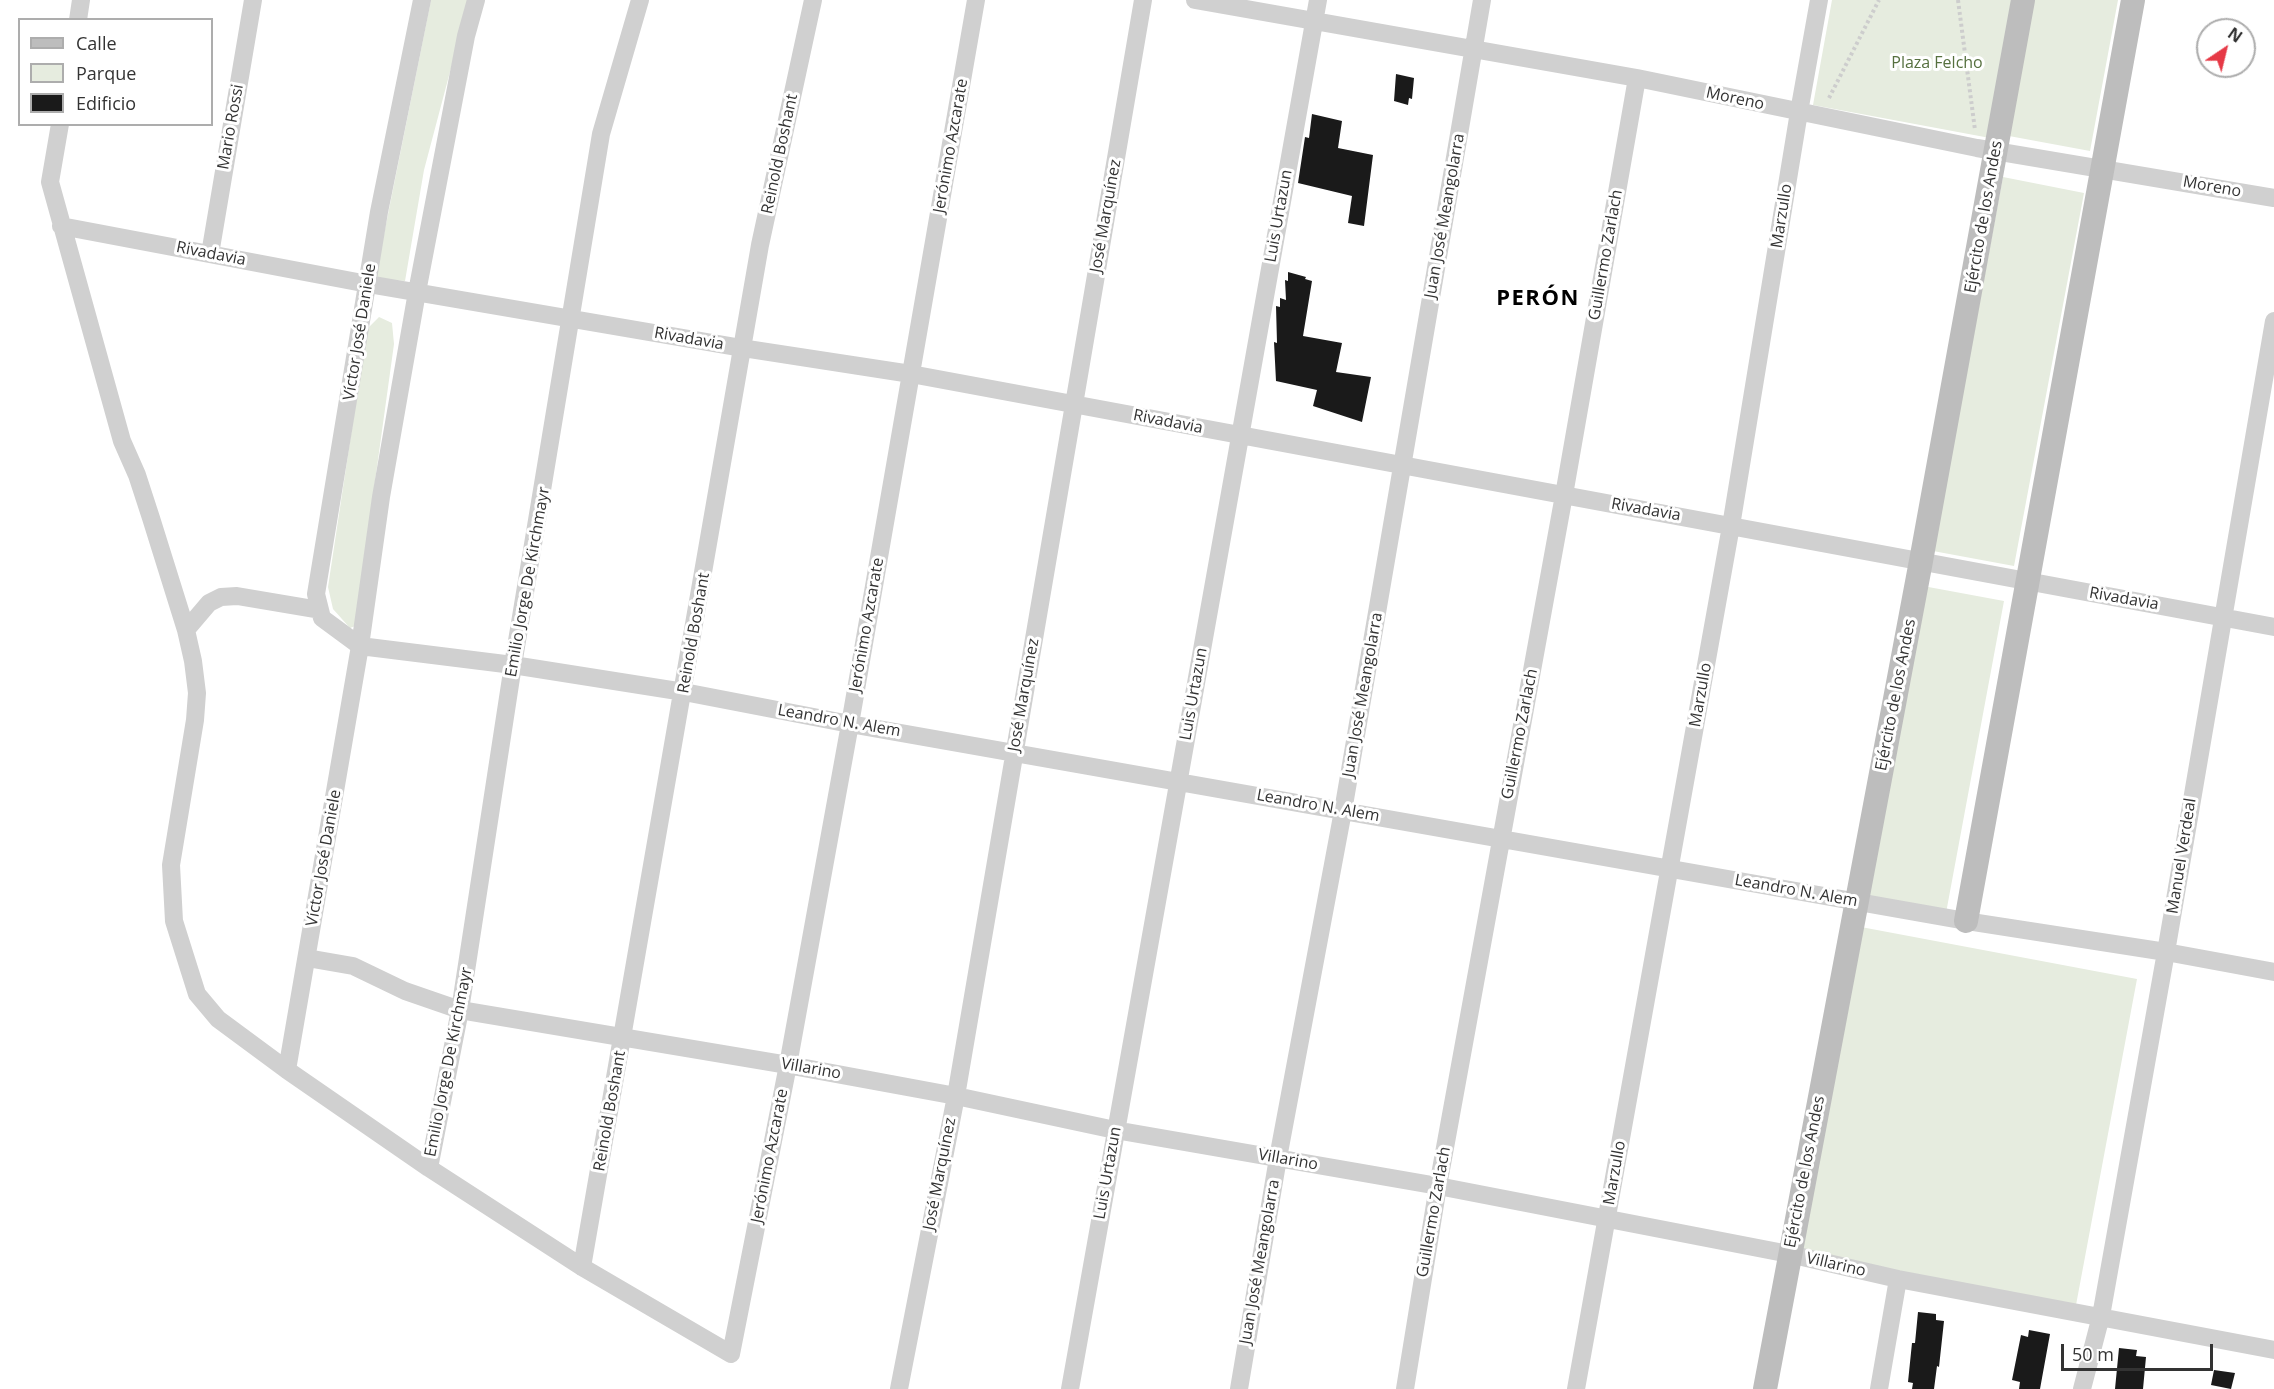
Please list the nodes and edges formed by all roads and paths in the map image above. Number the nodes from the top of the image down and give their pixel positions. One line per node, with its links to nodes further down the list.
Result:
1 (253, 0): 26 (street, Mario Rossi)
2 (422, 0): 27 (street, Víctor José Daniele)
3 (476, 0): 28 (street, Víctor José Daniele)
4 (640, 0): 29 (street, Emilio Jorge De Kirchmayr)
5 (813, 0): 31 (street, Reinold Boshant)
6 (976, 0): 32 (street, Jerónimo Azcarate)
7 (1143, 0): 33 (street, José Marquínez)
8 (1195, 0): 16 (street, Moreno)
9 (1318, 0): 16 (street, Luis Urtazun)
10 (1482, 0): 17 (street, Juan José Meangolarra)
11 (1819, 0): 19 (street, Marzullo)
12 (1879, 0): 20 (path)
13 (1958, 0): 22 (path)
14 (2023, 0): 22 (street, Ejército de los Andes)
15 (2133, 0): 23 (street)
16 (1314, 21): 17 (street, Moreno); 34 (street, Luis Urtazun)
17 (1474, 49): 18 (street, Moreno); 35 (street, Juan José Meangolarra)
18 (1637, 78): 19 (street, Moreno); 36 (street, Guillermo Zarlach)
19 (1799, 112): 20 (street, Moreno); 37 (street, Marzullo)
20 (1822, 116): 22 (street, Moreno)
21 (60, 126): 25 (street)
22 (1987, 149): 23 (street, Moreno); 38 (street, Ejército de los Andes)
23 (2103, 168): 24 (street, Moreno); 39 (street)
24 (2274, 198)
25 (61, 226): 26 (street, Rivadavia); 43 (street)
26 (210, 254): 27 (street, Rivadavia)
27 (368, 284): 28 (street, Rivadavia); 40 (street, Víctor José Daniele)
28 (417, 292): 29 (street, Rivadavia); 44 (street, Víctor José Daniele)
29 (572, 318): 31 (street, Rivadavia); 45 (street, Emilio Jorge De Kirchmayr)
30 (2274, 321): 41 (street, Manuel Verdeal)
31 (742, 348): 32 (street, Rivadavia); 46 (street, Reinold Boshant)
32 (911, 374): 33 (street, Rivadavia); 47 (street, Jerónimo Azcarate)
33 (1074, 404): 34 (street, Rivadavia); 48 (street, José Marquínez)
34 (1240, 435): 35 (street, Rivadavia); 49 (street, Luis Urtazun)
35 (1403, 466): 36 (street, Rivadavia); 50 (street, Juan José Meangolarra)
36 (1564, 495): 37 (street, Rivadavia); 51 (street, Guillermo Zarlach)
37 (1731, 526): 38 (street, Rivadavia); 52 (street, Marzullo)
38 (1921, 561): 39 (street, Rivadavia); 53 (street, Ejército de los Andes)
39 (2028, 581): 41 (street, Rivadavia); 54 (street)
40 (320, 610): 43 (street); 44 (street)
41 (2222, 617): 42 (street, Rivadavia); 55 (street, Manuel Verdeal)
42 (2274, 627)
43 (186, 630): 61 (street)
44 (360, 646): 45 (street, Leandro N. Alem); 56 (street, Víctor José Daniele)
45 (513, 664): 46 (street, Leandro N. Alem); 58 (street, Emilio Jorge De Kirchmayr)
46 (684, 692): 47 (street, Leandro N. Alem); 59 (street, Reinold Boshant)
47 (850, 724): 48 (street, Leandro N. Alem); 60 (street, Jerónimo Azcarate)
48 (1014, 753): 49 (street, Leandro N. Alem); 62 (street, José Marquínez)
49 (1178, 782): 50 (street, Leandro N. Alem); 63 (street, Luis Urtazun)
50 (1343, 811): 51 (street, Leandro N. Alem); 64 (street, Juan José Meangolarra)
51 (1501, 839): 52 (street, Leandro N. Alem); 66 (street, Guillermo Zarlach)
52 (1670, 869): 53 (street, Leandro N. Alem); 67 (street, Marzullo)
53 (1858, 902): 54 (street, Leandro N. Alem); 68 (street, Ejército de los Andes)
54 (1965, 921): 55 (street, Leandro N. Alem)
55 (2166, 952): 57 (street, Leandro N. Alem); 71 (street, Manuel Verdeal)
56 (307, 958): 58 (street, Villarino); 61 (street, Víctor José Daniele)
57 (2274, 972)
58 (460, 1010): 59 (street, Villarino); 65 (street, Emilio Jorge De Kirchmayr)
59 (624, 1037): 60 (street, Villarino); 69 (street, Reinold Boshant)
60 (788, 1065): 62 (street, Villarino); 69 (street, Jerónimo Azcarate)
61 (287, 1070): 65 (street)
62 (956, 1096): 63 (street, Villarino); 73 (street, José Marquínez)
63 (1115, 1130): 64 (street, Villarino); 74 (street, Luis Urtazun)
64 (1278, 1158): 66 (street, Villarino); 75 (street, Juan José Meangolarra)
65 (429, 1168): 69 (street)
66 (1438, 1186): 67 (street, Villarino); 76 (street, Guillermo Zarlach)
67 (1606, 1219): 68 (street, Villarino); 77 (street, Marzullo)
68 (1789, 1254): 70 (street, Villarino); 78 (street, Ejército de los Andes)
69 (582, 1267)
70 (1898, 1279): 71 (street, Villarino); 79 (street)
71 (2101, 1316): 72 (street, Villarino); 80 (street, Manuel Verdeal)
72 (2274, 1350)
73 (899, 1389)
74 (1070, 1389)
75 (1239, 1389)
76 (1404, 1389)
77 (1576, 1389)
78 (1765, 1389)
79 (1879, 1389)
80 (2082, 1389)

